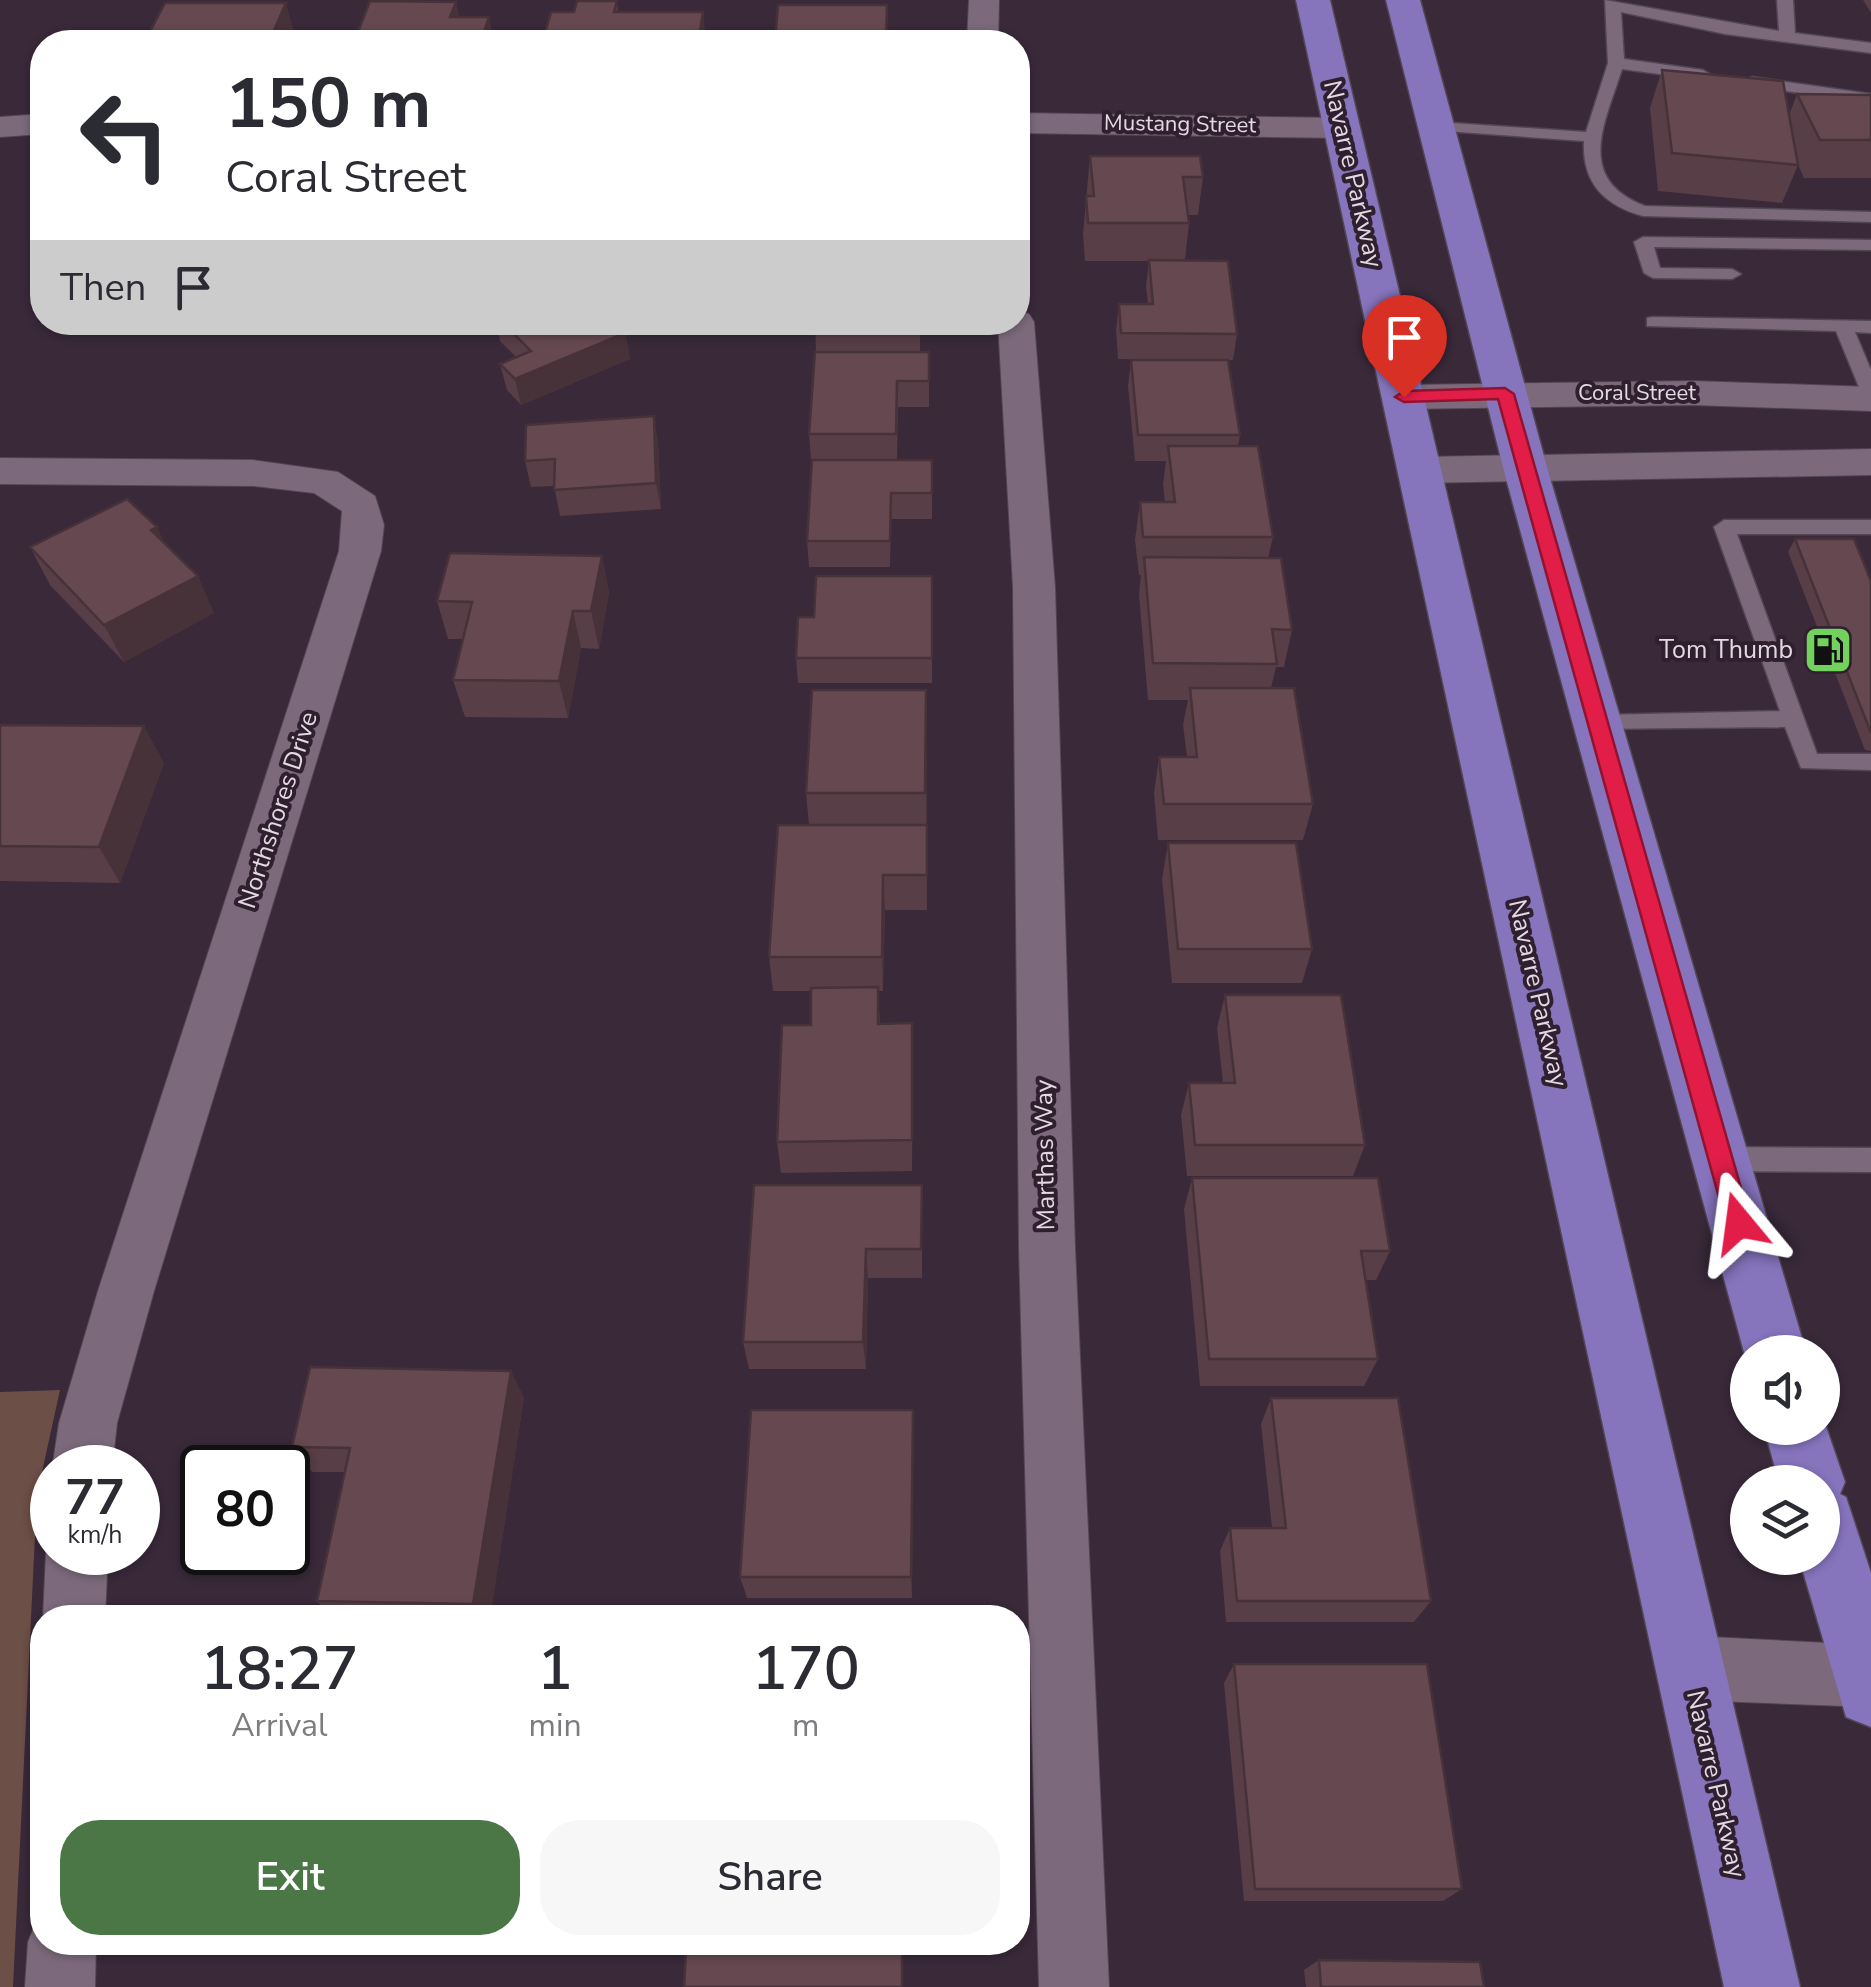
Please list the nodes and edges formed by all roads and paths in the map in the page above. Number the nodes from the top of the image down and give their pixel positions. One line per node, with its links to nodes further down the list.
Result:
1 (984, 0): 6 (street)
2 (1313, 0): 17 (highway, Navarre Parkway)
3 (1403, 0): 16 (highway)
4 (1785, 0): 7 (lane)
5 (1614, 3): 7 (lane); 9 (lane)
6 (983, 30)
7 (1786, 37): 8 (lane)
8 (1871, 48)
9 (1616, 63): 10 (lane); 18 (lane)
10 (1714, 77)
11 (1734, 80): 12 (lane)
12 (1871, 99)
13 (1030, 123): 17 (street, Mustang Street)
14 (30, 125): 15 (street)
15 (0, 126)
16 (1437, 127): 18 (lane); 26 (highway)
17 (1342, 128): 28 (highway, Navarre Parkway)
18 (1593, 138): 19 (lane)
19 (1871, 217)
20 (1871, 245): 21 (lane)
21 (1732, 274)
22 (1653, 322): 23 (lane)
23 (1843, 326): 24 (lane); 27 (lane)
24 (1871, 326)
25 (1017, 335): 48 (street, Marthas Way)
26 (1505, 394): 27 (street, Coral Street); 28 (street, Coral Street); 32 (highway)
27 (1871, 395)
28 (1404, 397): 30 (highway, Navarre Parkway)
29 (1871, 462): 32 (street)
30 (1420, 470): 32 (street); 44 (highway, Navarre Parkway)
31 (0, 471): 40 (street, Northshores Drive)
32 (1526, 471): 35 (highway)
33 (1871, 527): 34 (lane)
34 (1794, 719): 35 (lane); 36 (lane)
35 (1598, 723): 37 (highway)
36 (1871, 762)
37 (1720, 1159): 38 (lane); 39 (highway)
38 (1871, 1160)
39 (1770, 1335)
40 (85, 1445)
41 (76, 1575): 43 (street)
42 (1838, 1575): 45 (highway)
43 (75, 1605)
44 (1690, 1668): 45 (street); 49 (highway, Navarre Parkway)
45 (1869, 1685)
46 (61, 1955): 47 (street)
47 (60, 1987)
48 (1074, 1987)
49 (1762, 1987)

